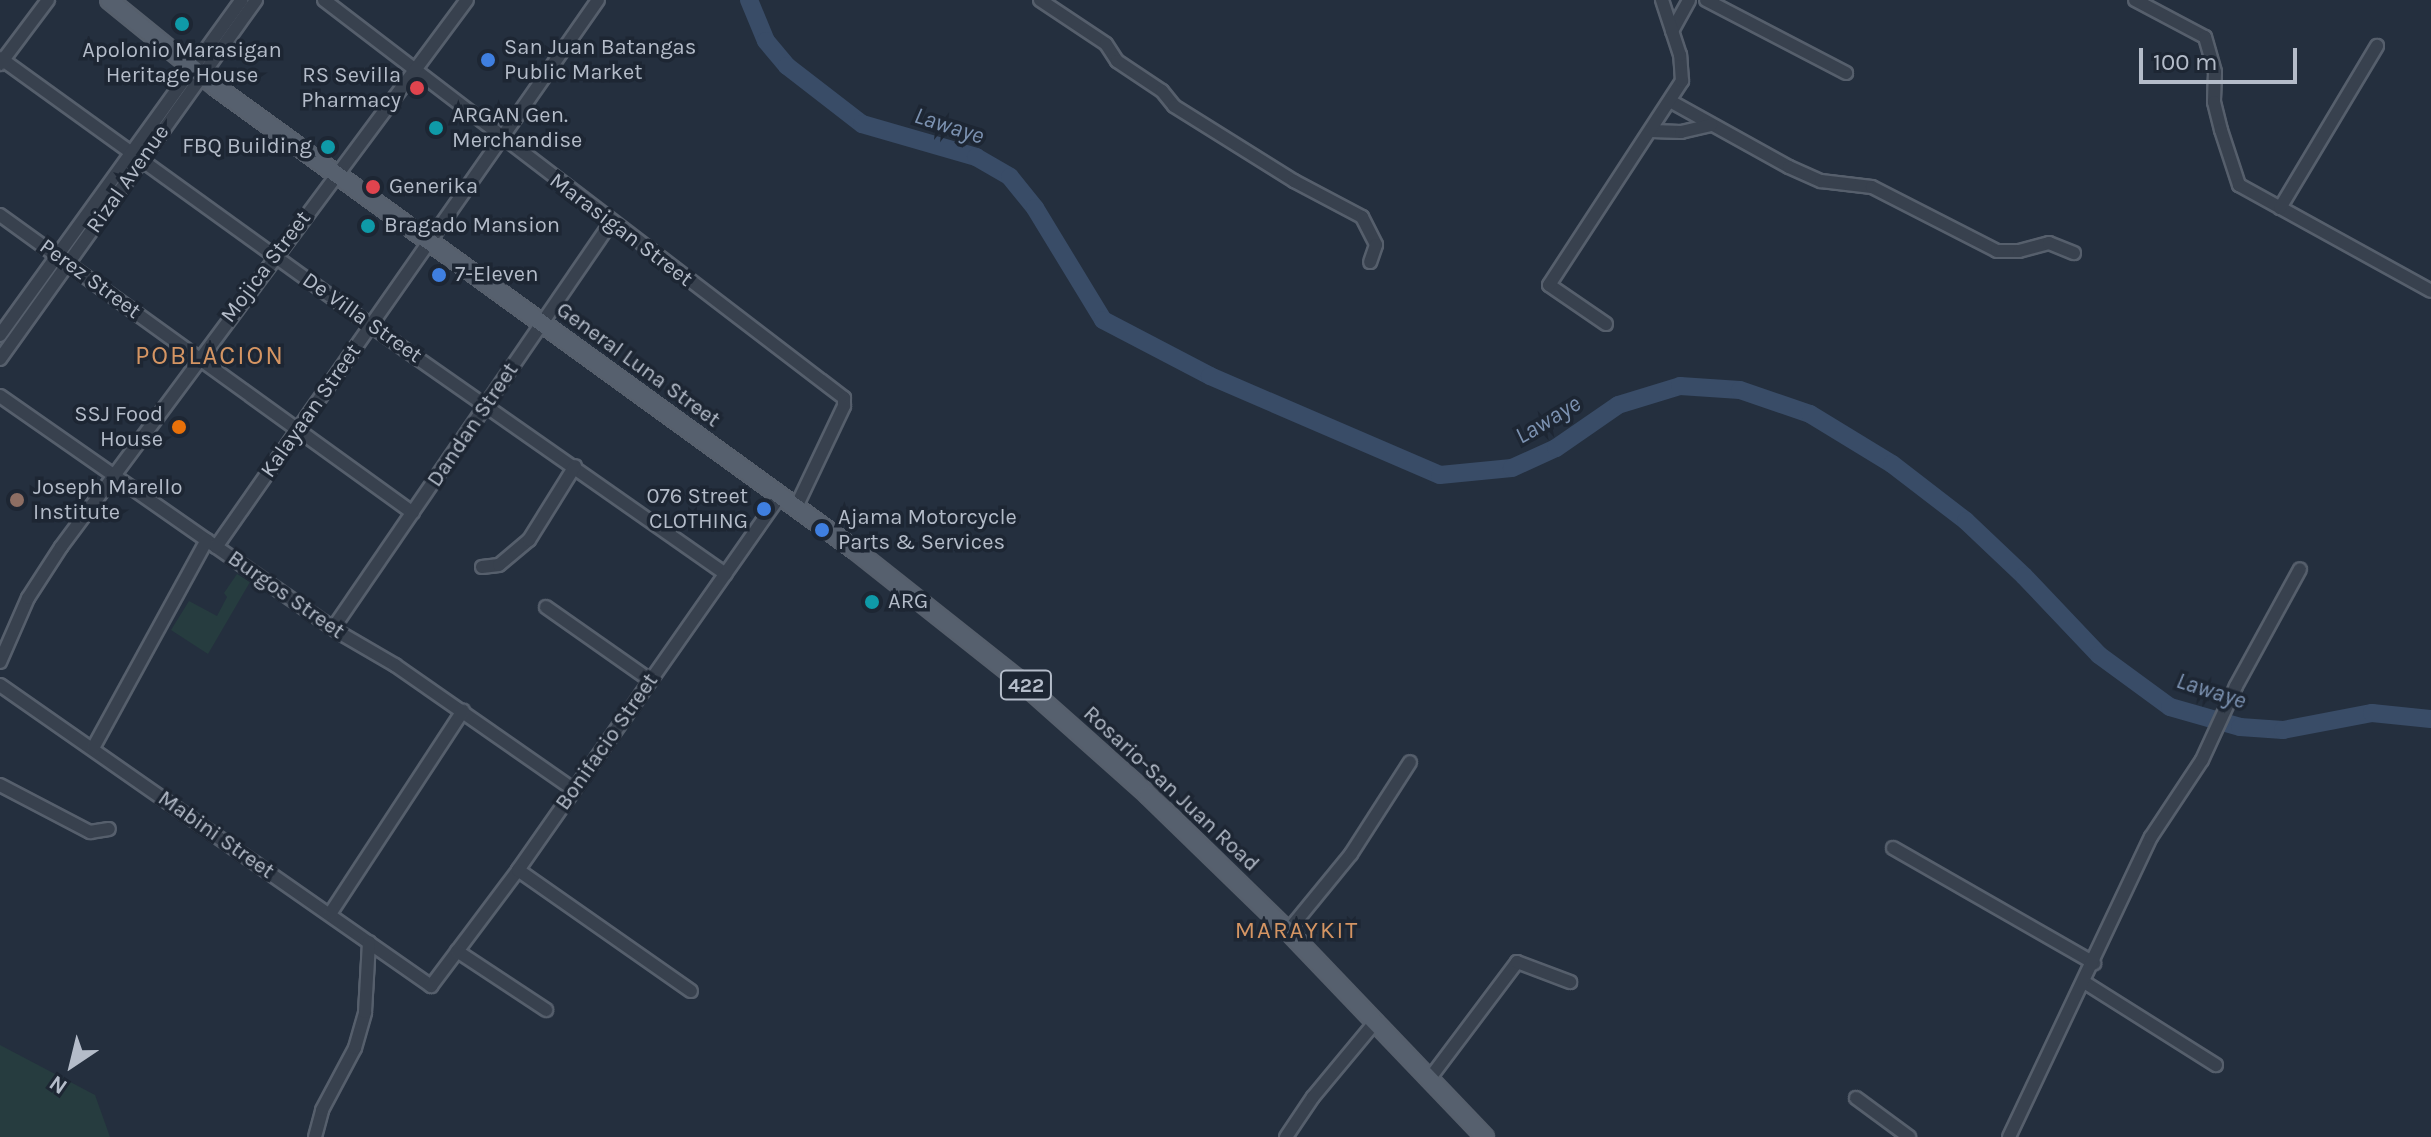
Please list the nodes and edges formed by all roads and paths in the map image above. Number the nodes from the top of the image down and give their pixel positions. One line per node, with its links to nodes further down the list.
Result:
1 (48, 0): 15 (street)
2 (109, 0): 17 (main road, General Luna Street / 422)
3 (242, 0): 17 (street, Rizal Avenue)
4 (256, 0): 17 (street, Rizal Avenue)
5 (324, 0): 16 (street, Marasigan Street)
6 (467, 0): 16 (street, Mojica Street)
7 (598, 0): 22 (street, Kalayaan Street)
8 (1040, 0): 32 (street)
9 (1662, 0): 13 (street)
10 (1689, 0): 13 (street)
11 (1706, 0): 18 (street)
12 (2135, 0): 25 (street)
13 (1672, 31): 19 (street)
14 (2377, 46): 25 (street)
15 (1, 61): 23 (street, De Villa Street)
16 (413, 69): 22 (street, Marasigan Street); 24 (street, Mojica Street)
17 (196, 72): 23 (street, Rizal Avenue); 24 (main road, General Luna Street / 422)
18 (1846, 73)
19 (1670, 101): 20 (street); 21 (street)
20 (1711, 125): 21 (street); 29 (street)
21 (1652, 131): 37 (street)
22 (501, 138): 27 (street, Marasigan Street); 28 (street, Kalayaan Street)
23 (136, 157): 30 (street, De Villa Street); 31 (street, Rizal Avenue)
24 (336, 173): 28 (main road, General Luna Street / 422); 30 (street, Mojica Street)
25 (2280, 208): 33 (street)
26 (0, 215): 31 (street, Perez Street)
27 (611, 222): 35 (street, Dandan Street); 48 (street, Marasigan Street)
28 (430, 242): 35 (main road, General Luna Street / 422); 38 (street, Kalayaan Street)
29 (2074, 253)
30 (274, 256): 38 (street, De Villa Street); 40 (street, Mojica Street)
31 (62, 259): 34 (street, Rizal Avenue); 36 (street, Rizal Avenue); 40 (street, Perez Street)
32 (1370, 262)
33 (2431, 291)
34 (14, 315): 36 (street); 39 (street, Rizal Avenue)
35 (542, 322): 43 (street, Dandan Street); 47 (main road, General Luna Street / 422)
36 (26, 323): 41 (street, Rizal Avenue)
37 (1606, 324)
38 (370, 325): 43 (street, De Villa Street); 44 (street, Kalayaan Street)
39 (0, 335)
40 (199, 358): 44 (street, Perez Street); 46 (street, Mojica Street)
41 (0, 359)
42 (0, 396): 46 (street, Burgos Street)
43 (488, 404): 45 (street, De Villa Street); 49 (street, Dandan Street)
44 (299, 429): 49 (street, Perez Street); 50 (street, Kalayaan Street)
45 (575, 466): 51 (street); 53 (street, De Villa Street)
46 (113, 476): 50 (street, Burgos Street); 56 (street, Mojica Street)
47 (781, 495): 48 (main road, General Luna Street / 422); 53 (street, Bonifacio Street)
48 (796, 507): 68 (main road, Rosario-San Juan Road / 422)
49 (413, 513): 55 (street, Dandan Street)
50 (212, 544): 55 (street, Burgos Street); 60 (street, Kalayaan Street)
51 (482, 567)
52 (2300, 569): 71 (street)
53 (726, 574): 57 (street, Bonifacio Street)
54 (546, 607): 57 (street)
55 (334, 627): 59 (street, Burgos Street)
56 (0, 662)
57 (650, 680): 63 (street, Bonifacio Street)
58 (0, 685): 60 (street, Mabini Street)
59 (463, 711): 63 (street, Burgos Street); 67 (street)
60 (93, 748): 67 (street, Mabini Street)
61 (1410, 762): 68 (street)
62 (0, 785): 64 (street)
63 (574, 790): 66 (street, Bonifacio Street)
64 (109, 829)
65 (1893, 848): 71 (street)
66 (518, 870): 70 (street, Bonifacio Street); 75 (street)
67 (330, 914): 69 (street, Mabini Street)
68 (1288, 931): 77 (main road, Rosario-San Juan Road / 422)
69 (369, 942): 74 (street, Mabini Street); 81 (street)
70 (457, 951): 74 (street, Bonifacio Street); 76 (street)
71 (2094, 963): 73 (street)
72 (1570, 982): 79 (street)
73 (2084, 982): 78 (street); 85 (street)
74 (431, 986)
75 (691, 991)
76 (546, 1010)
77 (1376, 1021): 79 (main road, Rosario-San Juan Road / 422); 82 (street)
78 (2216, 1065)
79 (1430, 1078): 83 (main road, Rosario-San Juan Road / 422)
80 (1856, 1098): 84 (street)
81 (315, 1137)
82 (1286, 1137)
83 (1485, 1137)
84 (1909, 1137)
85 (2009, 1137)

